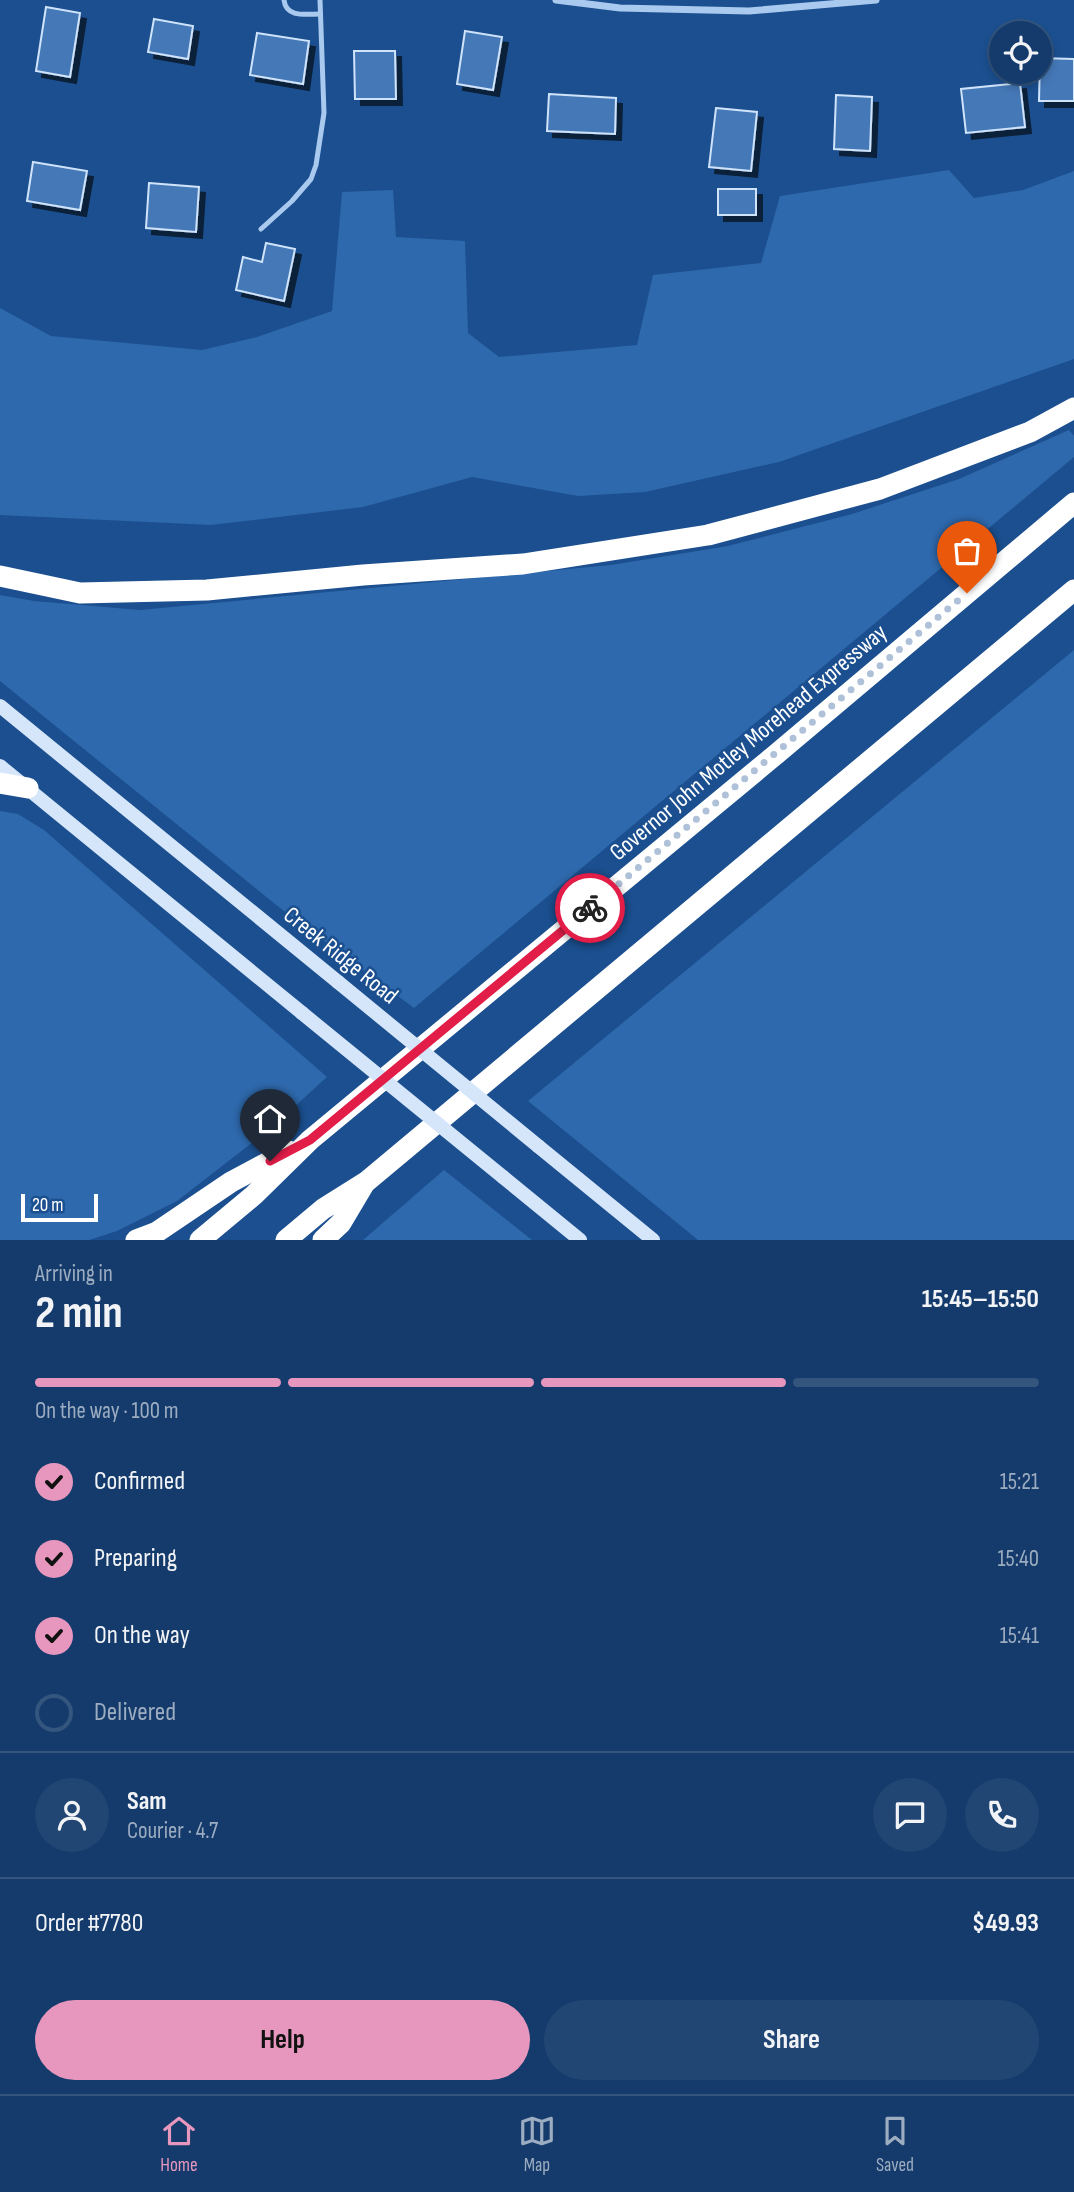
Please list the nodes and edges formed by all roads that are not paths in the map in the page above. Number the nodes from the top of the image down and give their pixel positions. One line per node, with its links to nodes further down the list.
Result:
1 (284, 0): 5 (lane)
2 (320, 0): 5 (lane)
3 (556, 0): 4 (street)
4 (876, 0)
5 (320, 14): 6 (lane)
6 (261, 229)
7 (1074, 408): 9 (highway)
8 (1074, 503): 15 (highway, Governor John Motley Morehead Expressway)
9 (0, 576)
10 (1074, 590): 16 (highway)
11 (0, 706): 22 (main road, Creek Ridge Road, bridge)
12 (0, 766): 14 (main road)
13 (0, 783): 14 (highway)
14 (28, 788): 21 (main road, bridge)
15 (310, 1140): 17 (highway); 18 (highway, Governor John Motley Morehead Expressway)
16 (366, 1182): 19 (highway); 20 (highway)
17 (136, 1240)
18 (200, 1240)
19 (286, 1240)
20 (323, 1240)
21 (580, 1240)
22 (653, 1240)

